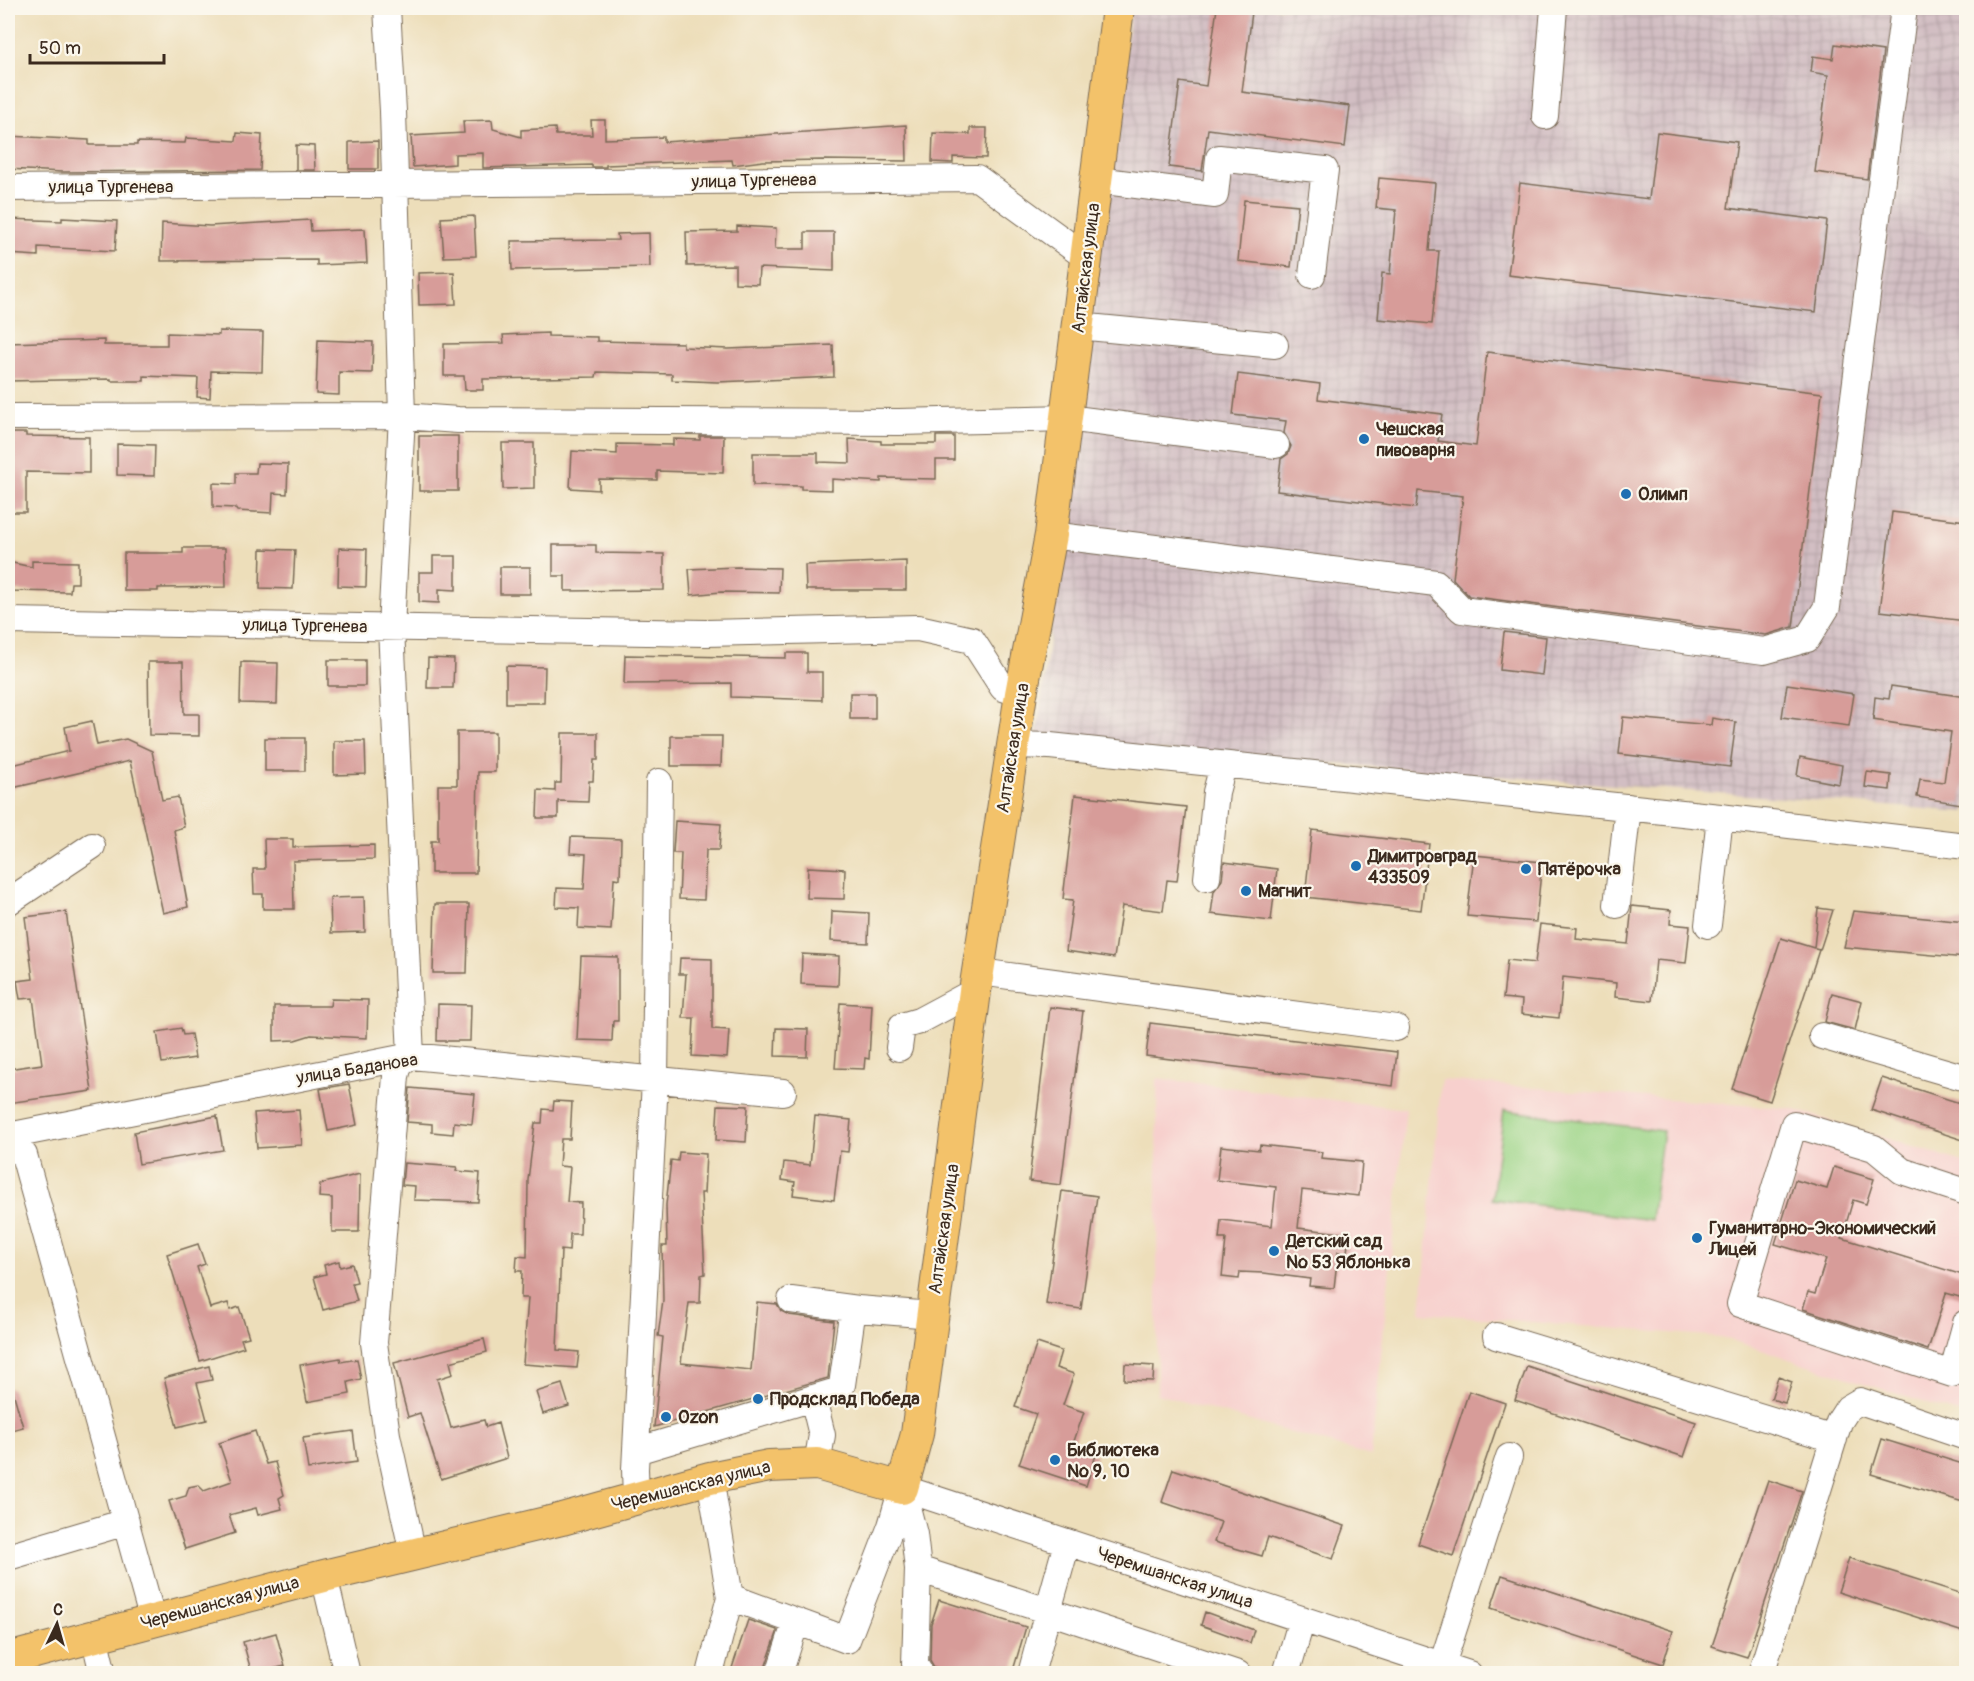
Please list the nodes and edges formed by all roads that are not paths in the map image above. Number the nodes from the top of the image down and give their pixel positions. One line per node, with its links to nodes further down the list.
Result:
1 (387, 8): 7 (street, улица Тургенева)
2 (1118, 8): 6 (main road, Алтайская улица)
3 (1554, 8): 5 (street)
4 (1904, 8): 17 (street)
5 (1545, 116)
6 (1097, 180): 9 (main road, Алтайская улица); 10 (street)
7 (395, 185): 8 (street, улица Тургенева); 9 (street, улица Тургенева); 13 (street, улица Тургенева)
8 (8, 188)
9 (1087, 258): 11 (main road, Алтайская улица)
10 (1312, 275)
11 (1078, 326): 12 (street); 15 (main road, Алтайская улица)
12 (1275, 345)
13 (402, 416): 14 (street); 15 (street); 19 (street, улица Тургенева)
14 (8, 417)
15 (1066, 418): 16 (street); 17 (main road, Алтайская улица)
16 (1276, 445)
17 (1051, 535): 20 (main road, Алтайская улица)
18 (8, 621): 19 (street, улица Тургенева)
19 (391, 628): 20 (street); 36 (street)
20 (1021, 694): 21 (main road, Алтайская улица)
21 (1014, 745): 22 (street); 32 (main road, Алтайская улица)
22 (1223, 766): 24 (street); 28 (street)
23 (659, 782): 38 (street)
24 (1628, 807): 25 (street); 30 (street)
25 (1720, 817): 27 (street); 31 (street)
26 (92, 846): 29 (street)
27 (1966, 846)
28 (1207, 878)
29 (8, 902)
30 (1617, 905)
31 (1708, 925)
32 (978, 981): 33 (street); 35 (street); 45 (main road, Алтайская улица)
33 (1396, 1028)
34 (1822, 1036): 37 (street)
35 (899, 1048)
36 (411, 1056): 38 (street, улица Баданова); 40 (street, улица Баданова); 59 (street)
37 (1966, 1078)
38 (655, 1080): 39 (street, улица Баданова); 51 (street)
39 (783, 1092)
40 (8, 1136)
41 (8, 1146): 57 (street)
42 (1966, 1192): 46 (street)
43 (791, 1300): 44 (street)
44 (858, 1309): 45 (street); 48 (street)
45 (932, 1316): 55 (main road, Алтайская улица)
46 (1966, 1323)
47 (1496, 1336): 50 (street)
48 (813, 1398): 51 (street); 53 (street)
49 (1966, 1437): 50 (street)
50 (1834, 1439): 80 (street)
51 (636, 1451): 56 (street)
52 (1509, 1457): 70 (street)
53 (818, 1464): 54 (main road, Черемшанская улица); 55 (main road, Черемшанская улица)
54 (710, 1478): 56 (main road, Черемшанская улица); 63 (street)
55 (902, 1488): 58 (street, Черемшанская улица); 61 (street); 67 (street)
56 (636, 1499): 59 (main road, Черемшанская улица)
57 (126, 1522): 60 (street); 66 (street)
58 (1067, 1543): 64 (street); 65 (street, Черемшанская улица)
59 (412, 1554): 62 (main road, Черемшанская улица)
60 (8, 1557)
61 (918, 1569): 64 (street); 75 (street)
62 (324, 1576): 66 (main road, Черемшанская улица); 72 (street)
63 (730, 1597): 67 (street); 73 (street)
64 (1048, 1611): 76 (street); 77 (street)
65 (1302, 1619): 70 (street, Черемшанская улица); 78 (street)
66 (153, 1621): 68 (main road, Черемшанская улица)
67 (796, 1621): 74 (street)
68 (94, 1636): 69 (main road, Черемшанская улица); 71 (street)
69 (8, 1659)
70 (1442, 1665): 79 (street, Черемшанская улица)
71 (103, 1674)
72 (347, 1674)
73 (710, 1674)
74 (779, 1674)
75 (921, 1674)
76 (1031, 1674)
77 (1238, 1674)
78 (1286, 1674)
79 (1469, 1674)
80 (1761, 1674)

